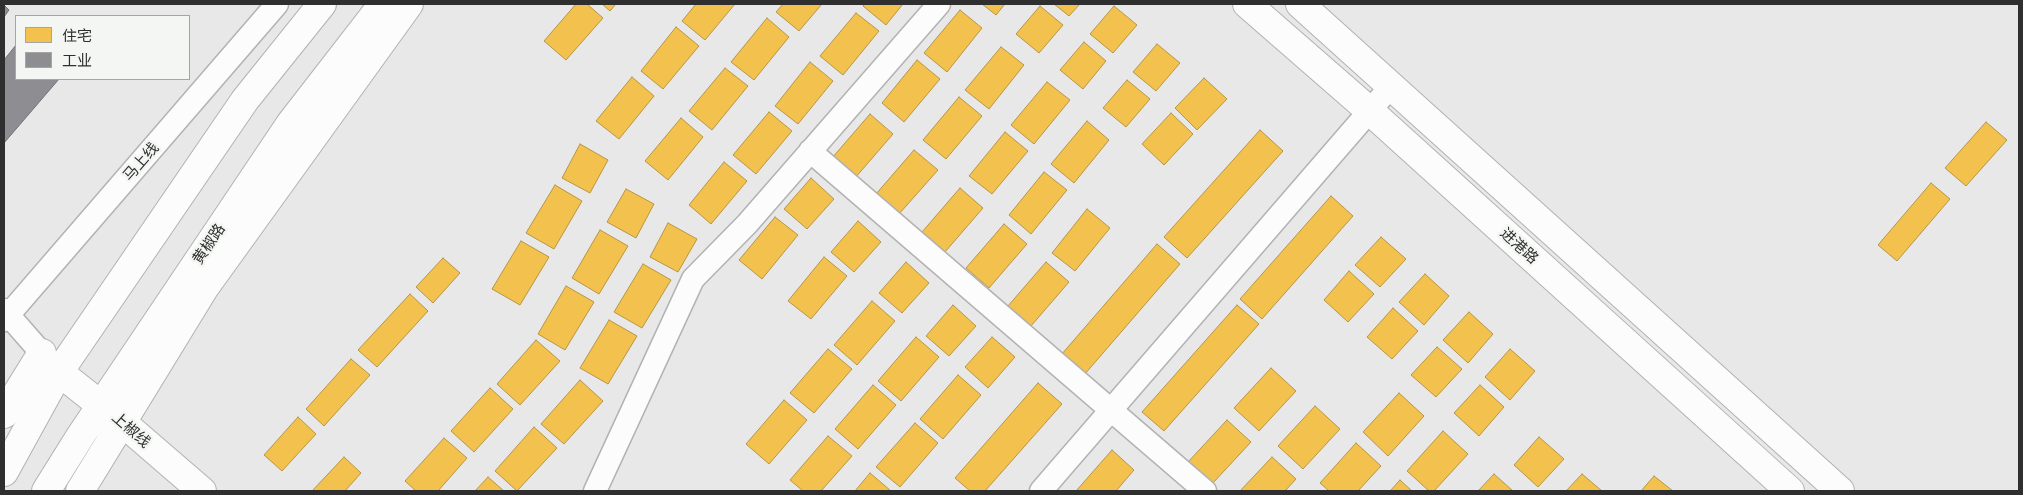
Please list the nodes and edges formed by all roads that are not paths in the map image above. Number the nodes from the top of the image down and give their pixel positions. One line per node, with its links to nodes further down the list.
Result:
1 (277, 4): 13 (street, 马上线)
2 (301, 4): 10 (main road)
3 (322, 4): 10 (main road)
4 (383, 4): 15 (main road, 黄椒路)
5 (409, 4): 18 (main road)
6 (939, 4): 12 (street)
7 (1246, 4): 11 (main road, 进港路)
8 (1300, 4): 9 (main road)
9 (1392, 85): 11 (street); 27 (main road)
10 (245, 100): 14 (main road)
11 (1371, 112): 16 (street); 26 (main road, 进港路)
12 (810, 151): 16 (street); 23 (street)
13 (5, 314): 14 (street)
14 (50, 363): 15 (main road, 上椒线); 17 (main road); 19 (main road)
15 (101, 405): 18 (main road, 上椒线); 20 (main road, 黄椒路)
16 (1112, 410): 24 (street); 25 (street)
17 (4, 414)
18 (122, 422): 21 (main road); 22 (main road, 上椒线)
19 (4, 472)
20 (46, 491)
21 (80, 491)
22 (202, 491)
23 (594, 491)
24 (1041, 491)
25 (1205, 491)
26 (1790, 491)
27 (1840, 491)

